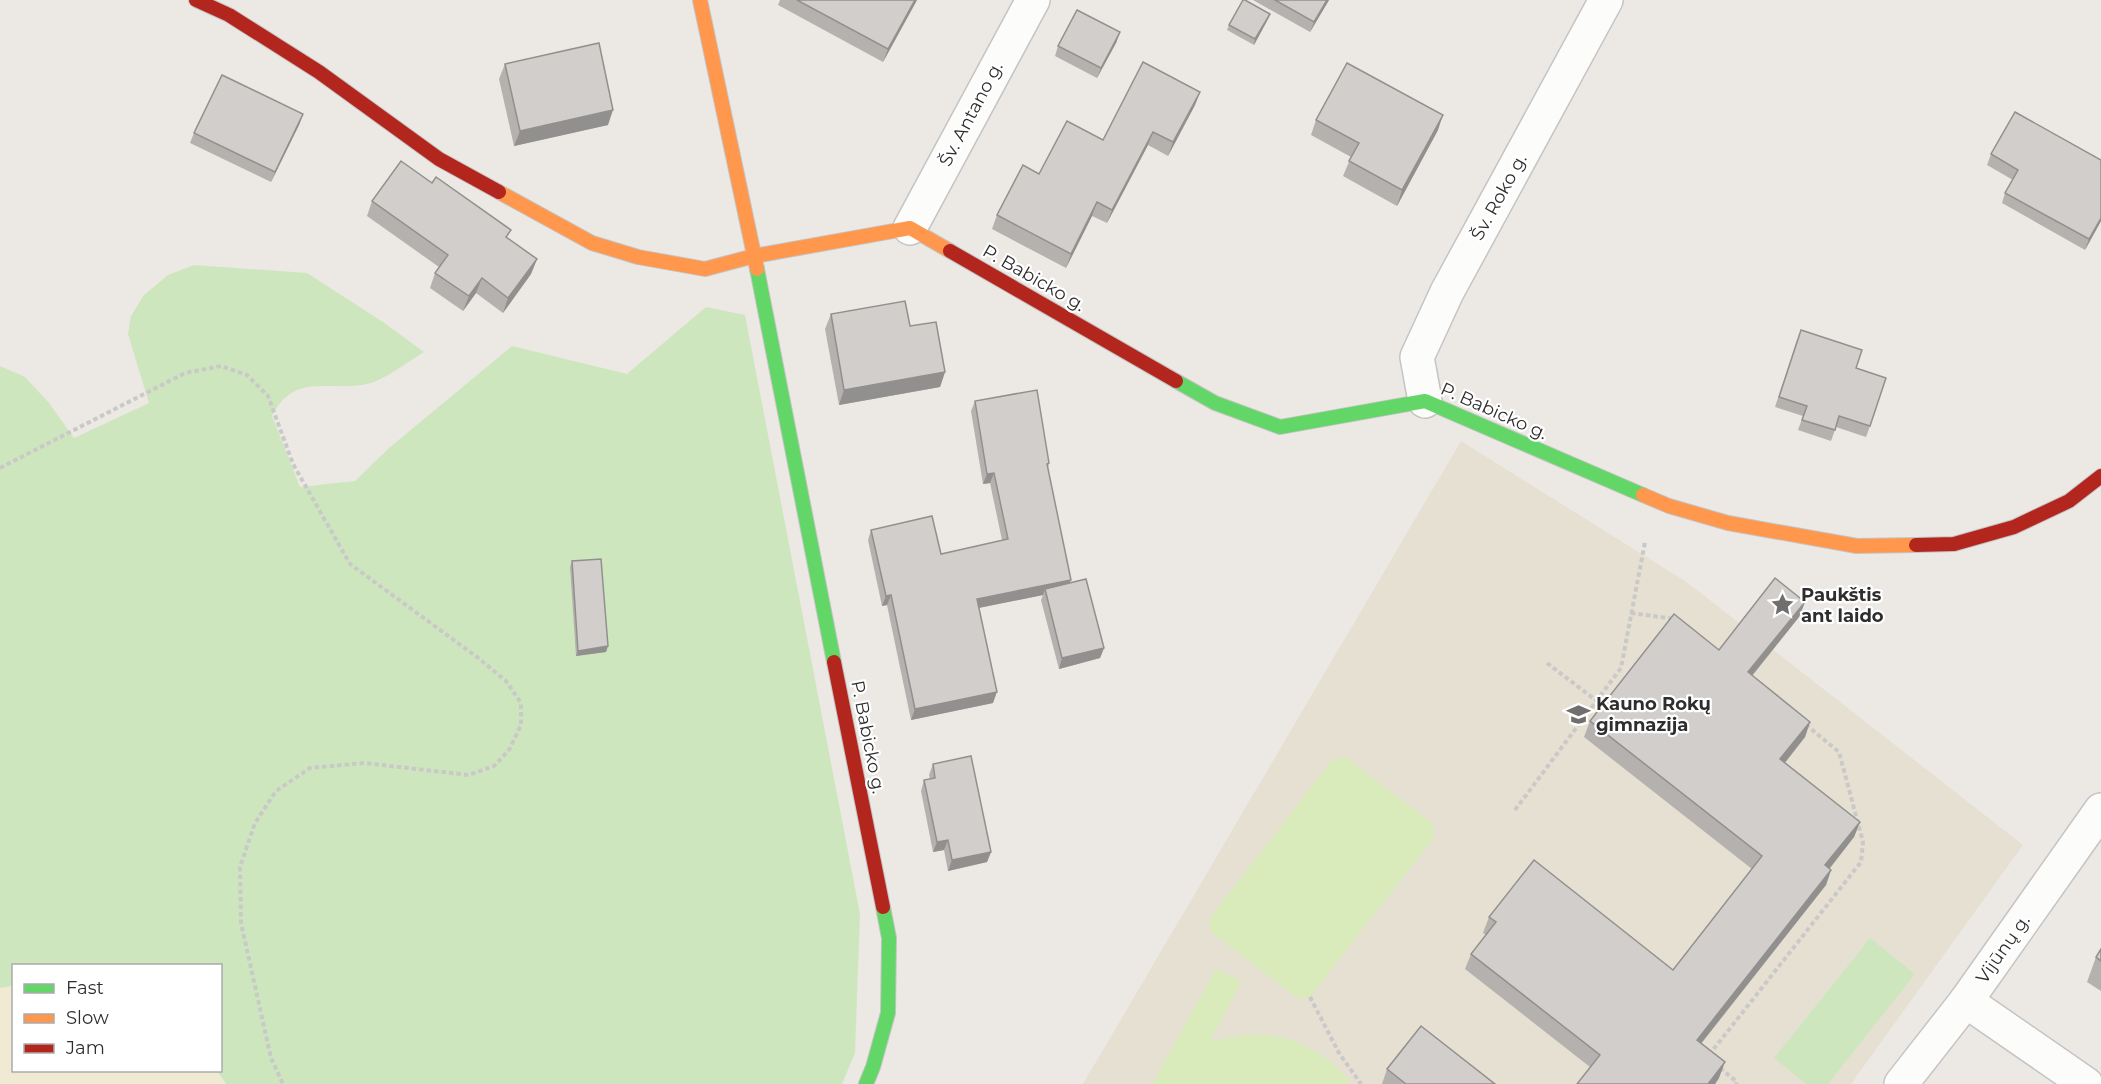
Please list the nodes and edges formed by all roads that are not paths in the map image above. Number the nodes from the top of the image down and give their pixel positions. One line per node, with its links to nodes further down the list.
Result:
1 (196, 0): 6 (street)
2 (700, 0): 6 (street, P. Babicko g.)
3 (1033, 0): 5 (street, Šv. Antano g.)
4 (1606, 0): 7 (street, Šv. Roko g.)
5 (910, 228): 6 (street); 7 (street, P. Babicko g.)
6 (754, 256): 11 (street, P. Babicko g.)
7 (1425, 400): 8 (street, P. Babicko g.)
8 (2101, 476)
9 (2101, 810): 10 (street, Vijūnų g.)
10 (1966, 1001): 12 (street, Vijūnų g.); 13 (street)
11 (866, 1084)
12 (1901, 1084)
13 (2086, 1084)

